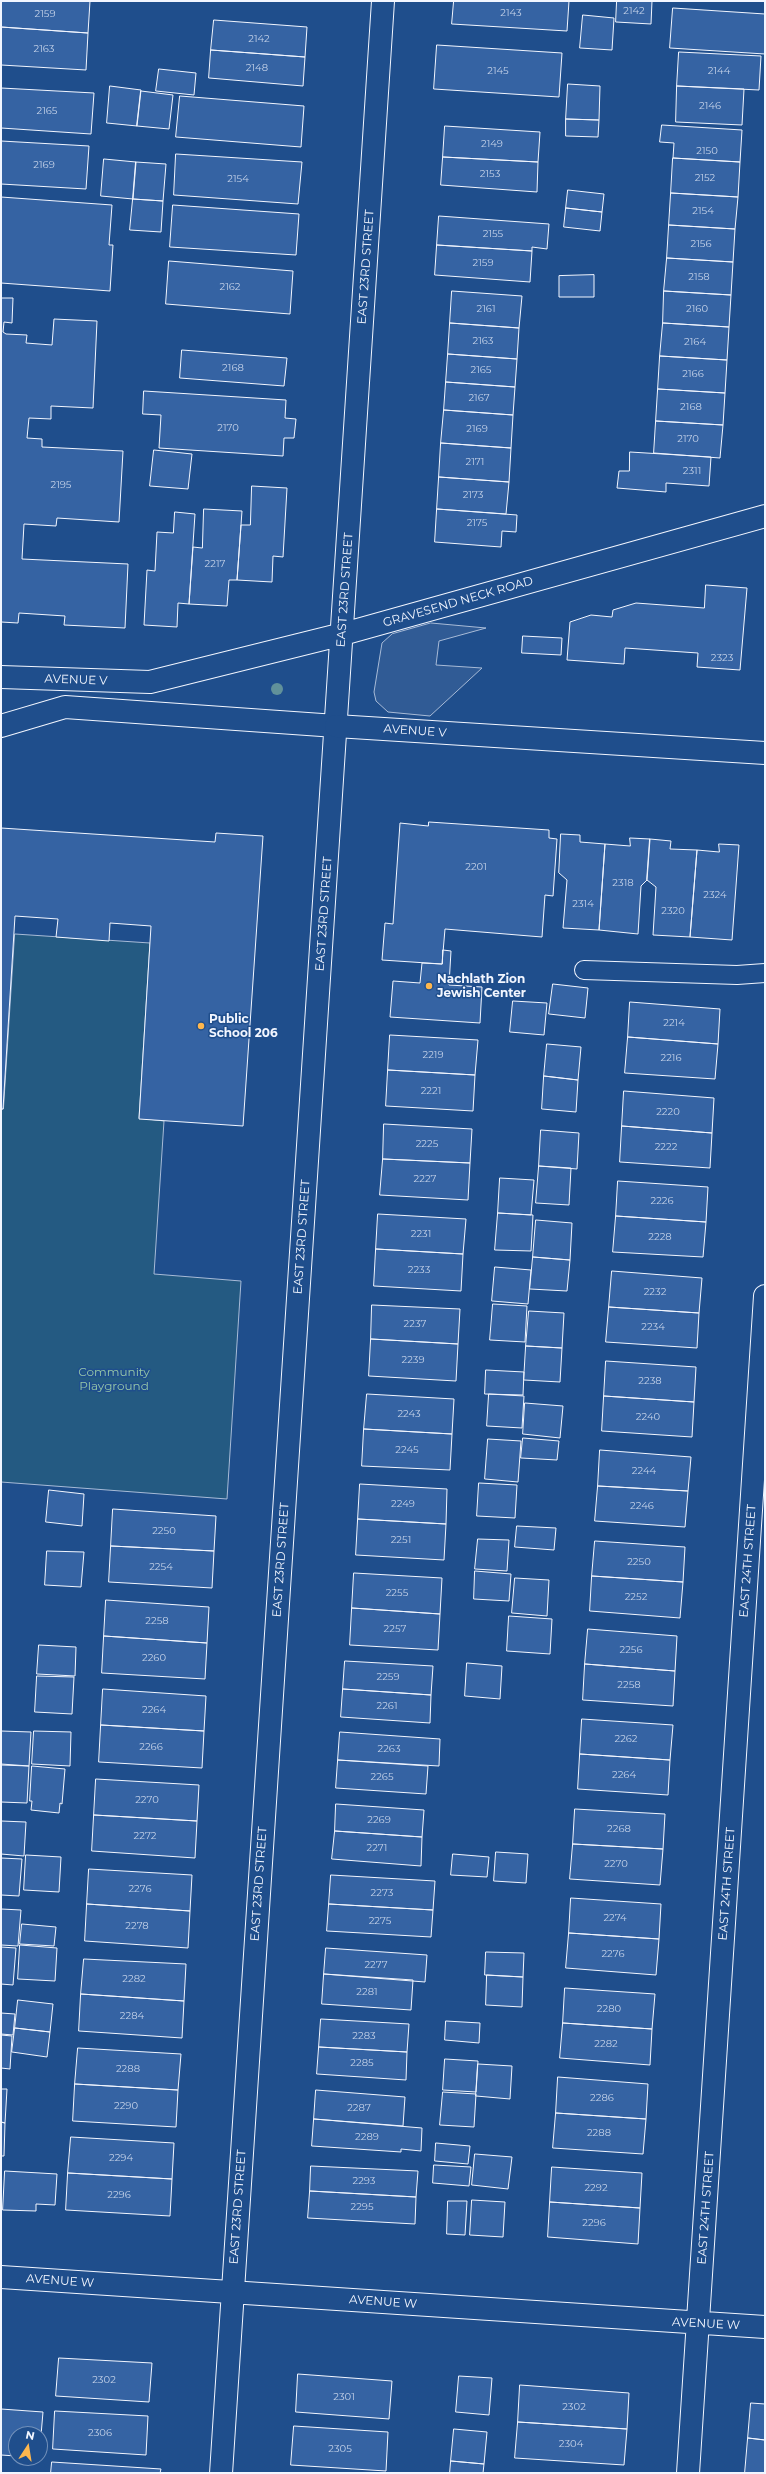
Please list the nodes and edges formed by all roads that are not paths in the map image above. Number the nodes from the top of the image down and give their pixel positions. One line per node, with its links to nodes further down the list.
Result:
1 (383, 1): 3 (street, EAST 23RD STREET)
2 (765, 516): 3 (street, GRAVESEND NECK ROAD)
3 (343, 634): 5 (street, GRAVESEND NECK ROAD); 7 (street, EAST 23RD STREET)
4 (1, 677): 5 (street, AVENUE V)
5 (150, 682)
6 (1, 726): 7 (street, AVENUE V)
7 (336, 726): 8 (street, AVENUE V); 13 (street, EAST 23RD STREET)
8 (765, 753)
9 (584, 970): 10 (lane)
10 (765, 973)
11 (765, 1296): 14 (street, EAST 24TH STREET)
12 (1, 2277): 13 (street, AVENUE W)
13 (232, 2293): 14 (street, AVENUE W); 16 (street, EAST 23RD STREET)
14 (698, 2323): 15 (street, AVENUE W); 17 (street, EAST 24TH STREET)
15 (765, 2327)
16 (220, 2473)
17 (688, 2473)

